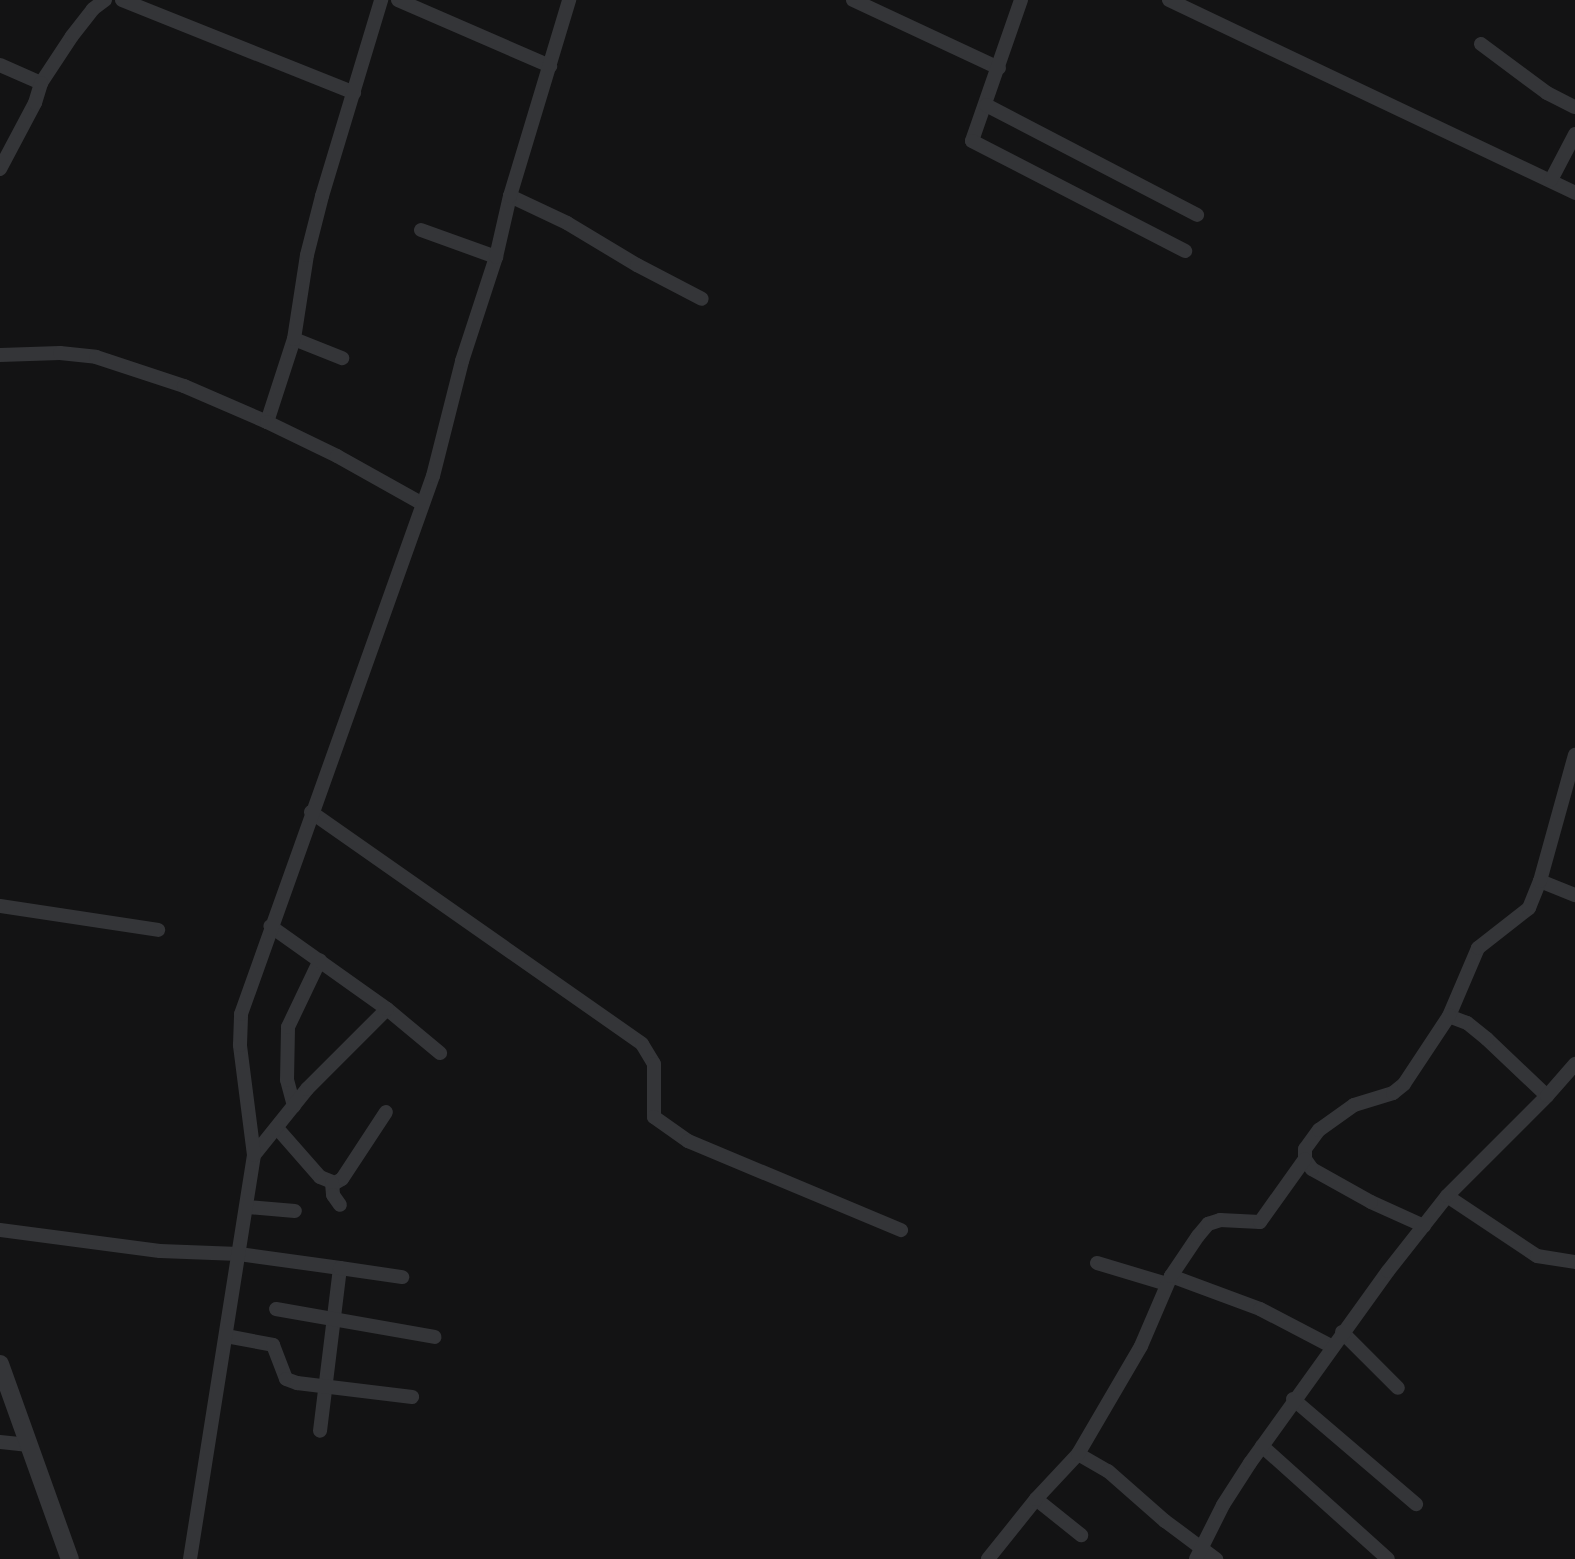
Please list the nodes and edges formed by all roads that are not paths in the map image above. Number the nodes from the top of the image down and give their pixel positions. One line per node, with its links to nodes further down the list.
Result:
1 (105, 0): 13 (street)
2 (122, 0): 14 (street)
3 (381, 0): 14 (street)
4 (398, 0): 11 (street)
5 (569, 0): 11 (street)
6 (853, 0): 12 (street)
7 (1021, 0): 12 (street)
8 (1170, 0): 19 (street)
9 (1481, 44): 16 (street)
10 (0, 65): 13 (street)
11 (550, 65): 21 (street)
12 (999, 68): 15 (street)
13 (41, 83): 18 (street)
14 (354, 93): 27 (street)
15 (986, 105): 22 (street); 24 (street)
16 (1575, 107)
17 (1575, 134): 19 (street)
18 (0, 169)
19 (1551, 180): 20 (street)
20 (1575, 193)
21 (510, 196): 25 (street); 26 (street)
22 (1198, 215)
23 (421, 230): 25 (street)
24 (1185, 251)
25 (496, 257): 31 (street)
26 (702, 299)
27 (294, 338): 29 (street); 30 (street)
28 (0, 355): 30 (street)
29 (342, 358)
30 (267, 422): 31 (street)
31 (421, 503): 33 (street)
32 (1575, 755): 34 (street)
33 (311, 812): 37 (street); 57 (street)
34 (1540, 881): 35 (street); 41 (street)
35 (1575, 895)
36 (0, 906): 38 (street)
37 (270, 926): 39 (street); 48 (street)
38 (158, 930)
39 (320, 960): 40 (street); 45 (street)
40 (387, 1009): 42 (street); 45 (street)
41 (1449, 1016): 44 (street); 49 (street)
42 (440, 1053)
43 (1575, 1064): 44 (street)
44 (1547, 1096): 51 (street)
45 (294, 1106): 47 (street)
46 (386, 1112): 50 (street)
47 (278, 1128): 48 (street); 50 (street)
48 (254, 1155): 53 (street)
49 (1305, 1159): 55 (street); 63 (street)
50 (332, 1183): 52 (street)
51 (1447, 1196): 55 (street); 59 (street)
52 (340, 1205)
53 (248, 1207): 54 (street); 58 (street)
54 (295, 1211)
55 (1424, 1226): 66 (street)
56 (0, 1230): 58 (street)
57 (901, 1230)
58 (239, 1254): 61 (street); 67 (street)
59 (1575, 1262)
60 (1097, 1263): 63 (street)
61 (341, 1268): 62 (street); 65 (street)
62 (402, 1277)
63 (1169, 1280): 69 (street); 79 (street)
64 (276, 1310): 65 (street)
65 (336, 1320): 68 (street); 71 (street)
66 (1342, 1332): 69 (street); 72 (street)
67 (226, 1336): 71 (street); 85 (street)
68 (435, 1337)
69 (1331, 1346): 74 (street)
70 (0, 1364): 77 (street)
71 (326, 1387): 73 (street); 75 (street)
72 (1398, 1388)
73 (412, 1397)
74 (1293, 1399): 78 (street); 81 (street)
75 (320, 1431)
76 (0, 1442): 77 (street)
77 (29, 1445): 84 (street)
78 (1262, 1446): 83 (street); 88 (street)
79 (1078, 1454): 80 (street); 83 (street)
80 (1036, 1499): 82 (street); 86 (street)
81 (1416, 1504)
82 (1081, 1535)
83 (1199, 1553): 87 (street)
84 (70, 1559)
85 (190, 1559)
86 (988, 1559)
87 (1216, 1559)
88 (1388, 1559)

